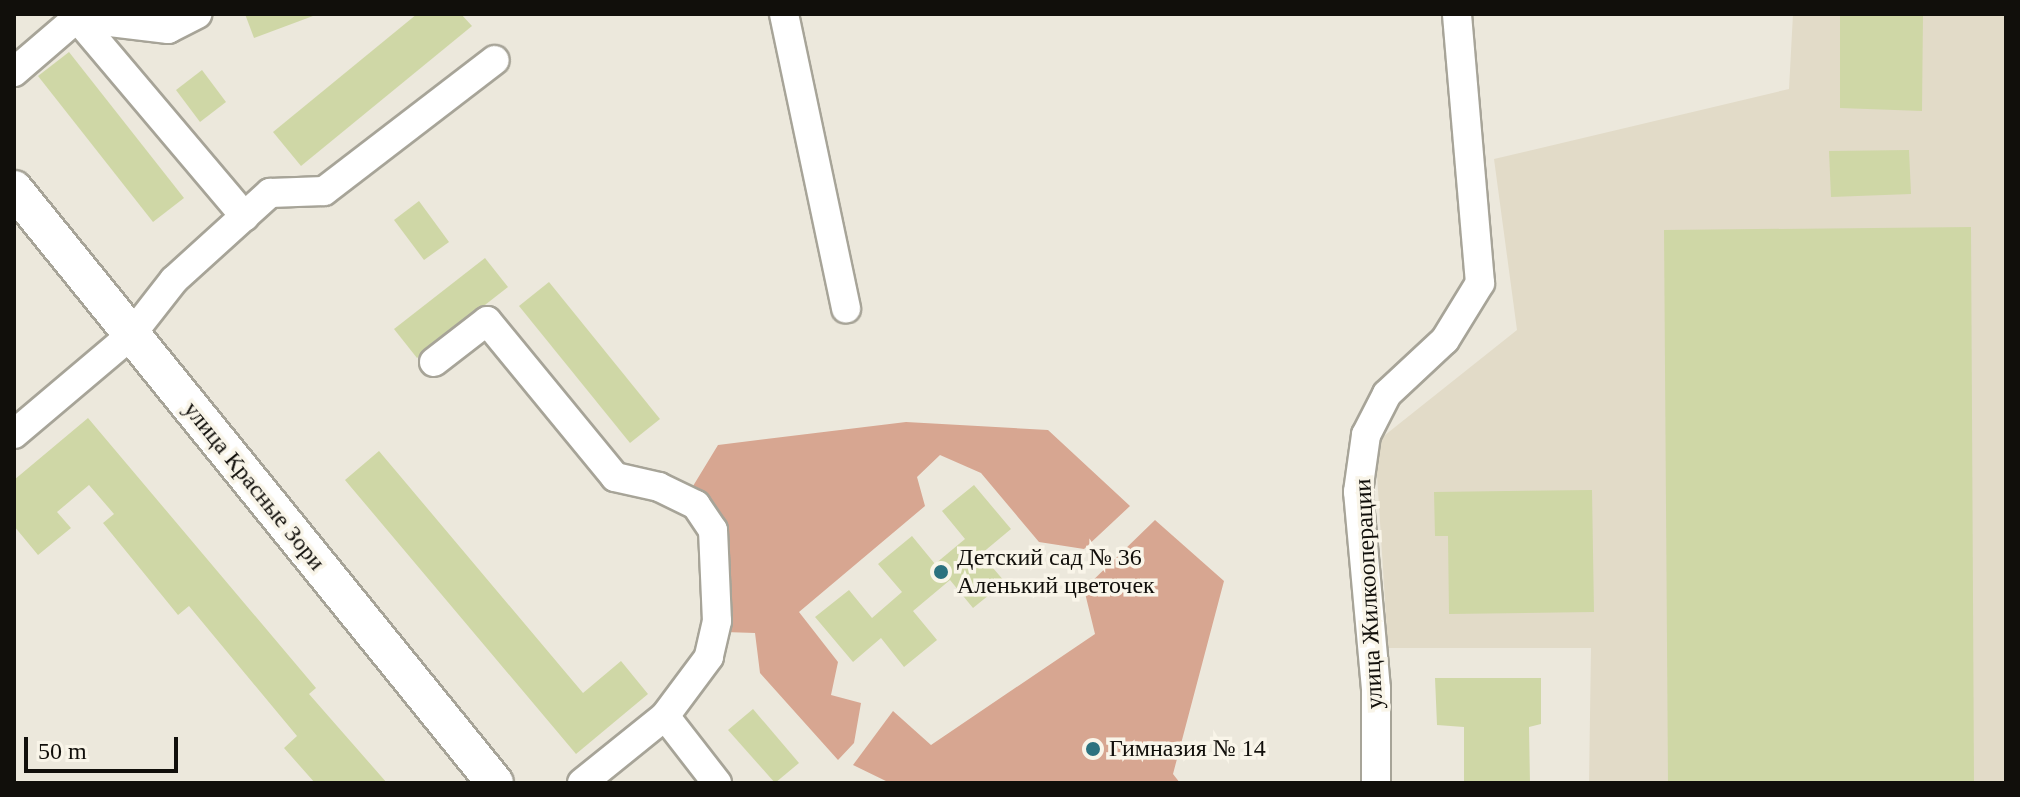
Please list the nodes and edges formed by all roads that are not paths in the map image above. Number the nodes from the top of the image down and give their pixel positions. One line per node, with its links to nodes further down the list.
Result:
1 (197, 14): 4 (street)
2 (784, 14): 9 (street)
3 (1457, 14): 17 (street, улица Жилкооперации)
4 (77, 18): 6 (street); 8 (street)
5 (495, 60): 8 (street)
6 (14, 72)
7 (14, 189): 10 (main road, улица Красные Зори)
8 (245, 217): 10 (street)
9 (846, 309)
10 (131, 335): 12 (street); 14 (main road, улица Красные Зори)
11 (434, 362): 13 (street)
12 (14, 434)
13 (665, 716): 15 (street); 16 (street)
14 (495, 783)
15 (582, 783)
16 (717, 783)
17 (1376, 783)

